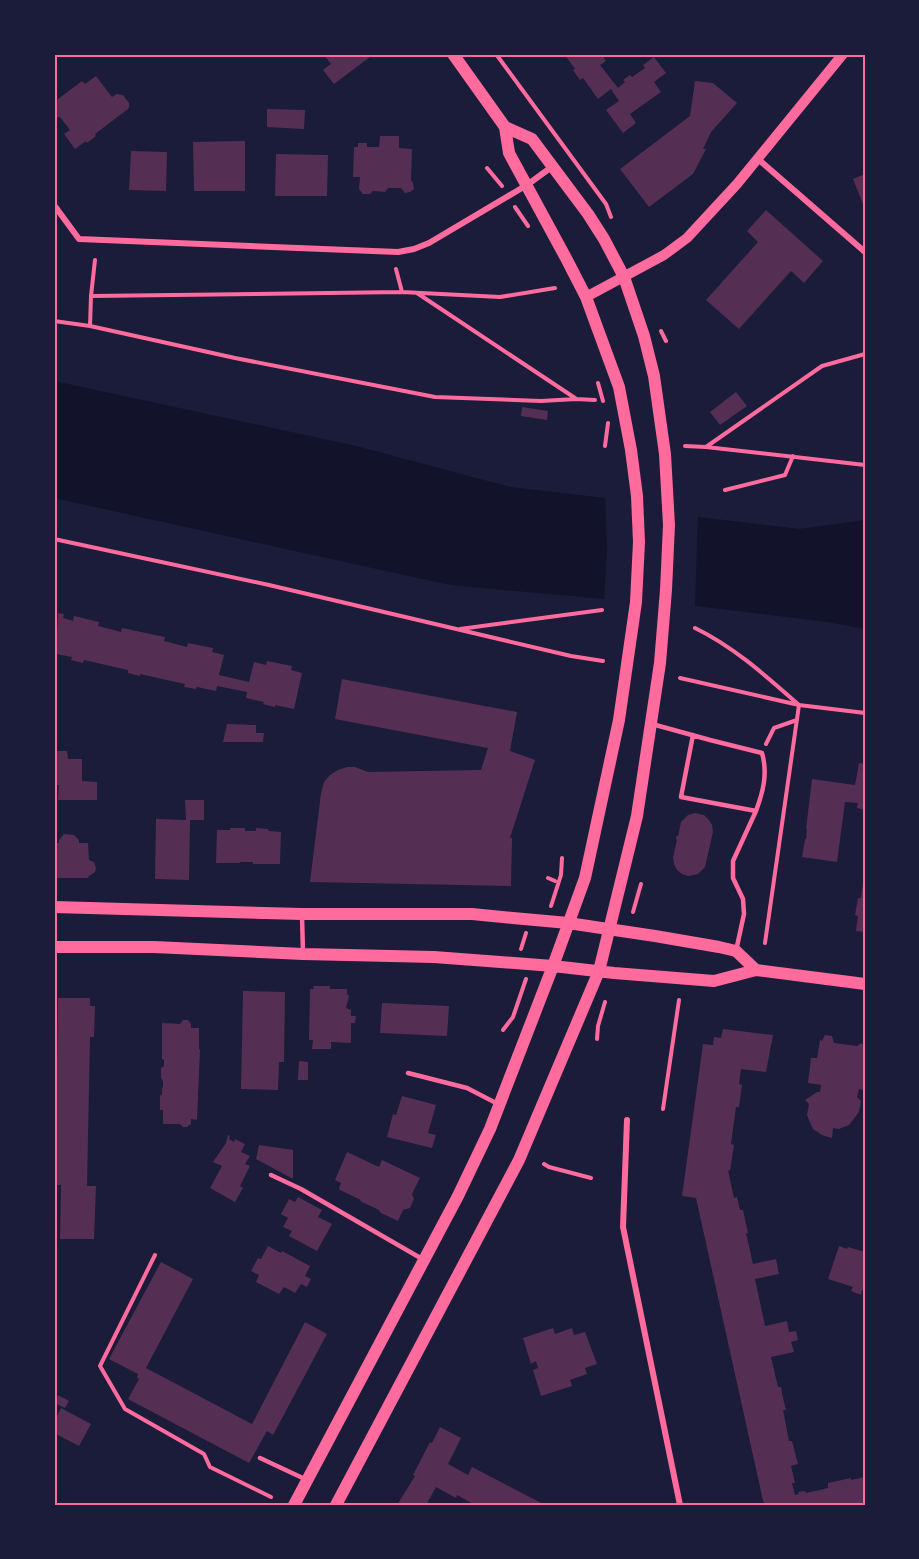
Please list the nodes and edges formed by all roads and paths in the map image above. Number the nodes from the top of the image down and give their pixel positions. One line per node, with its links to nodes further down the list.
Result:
1 (453, 54): 4 (main road)
2 (496, 54): 10 (path)
3 (843, 54): 5 (street)
4 (505, 127): 6 (main road); 8 (main road)
5 (758, 159): 12 (street); 15 (street)
6 (553, 166): 8 (street); 15 (main road)
7 (487, 168): 9 (path)
8 (527, 185): 11 (street); 20 (main road)
9 (502, 186)
10 (606, 204)
11 (54, 205)
12 (865, 252)
13 (94, 260): 19 (path)
14 (396, 269): 17 (path)
15 (624, 277): 20 (street); 44 (main road)
16 (555, 288): 18 (path)
17 (402, 292): 18 (path); 19 (path)
18 (416, 292): 25 (path)
19 (91, 296): 22 (path)
20 (586, 297): 56 (main road)
21 (54, 321): 22 (path)
22 (90, 327): 25 (path)
23 (865, 354): 31 (path)
24 (596, 377): 27 (path)
25 (576, 399): 26 (path)
26 (596, 400)
27 (605, 408)
28 (606, 416): 29 (path)
29 (605, 446)
30 (685, 446): 31 (path)
31 (706, 447): 32 (path)
32 (793, 456): 33 (path); 34 (path)
33 (865, 465)
34 (725, 490)
35 (54, 539): 38 (path)
36 (602, 610): 38 (path)
37 (695, 628): 41 (path)
38 (456, 630): 39 (path)
39 (603, 661)
40 (680, 678): 41 (path)
41 (799, 705): 42 (path); 43 (path)
42 (865, 712)
43 (797, 720): 46 (path); 59 (path)
44 (652, 724): 45 (lane); 57 (main road)
45 (693, 735): 46 (lane); 47 (lane)
46 (762, 753): 47 (lane)
47 (756, 811): 62 (lane)
48 (562, 858): 49 (path)
49 (561, 875)
50 (548, 878): 51 (path)
51 (555, 880)
52 (641, 884): 53 (path)
53 (639, 891)
54 (54, 907): 55 (main road)
55 (302, 914): 56 (main road); 63 (lane)
56 (568, 923): 57 (main road); 64 (main road)
57 (610, 930): 62 (main road); 66 (main road)
58 (526, 933): 61 (path)
59 (765, 943)
60 (54, 947): 63 (main road)
61 (521, 950)
62 (736, 951): 65 (main road)
63 (303, 954): 64 (main road)
64 (553, 966): 66 (main road); 74 (main road)
65 (756, 970): 66 (main road); 67 (main road)
66 (599, 971): 86 (main road)
67 (865, 984)
68 (679, 1000): 75 (path)
69 (513, 1017): 71 (path)
70 (598, 1026): 72 (path)
71 (503, 1030)
72 (597, 1039)
73 (408, 1073): 74 (lane)
74 (499, 1105): 81 (main road)
75 (663, 1109)
76 (627, 1120): 87 (street)
77 (544, 1164): 79 (path)
78 (271, 1175): 81 (lane)
79 (591, 1178)
80 (155, 1255): 84 (path)
81 (424, 1260): 83 (main road)
82 (260, 1458): 83 (lane)
83 (307, 1480): 85 (main road)
84 (271, 1497)
85 (294, 1505)
86 (336, 1505)
87 (680, 1505)

